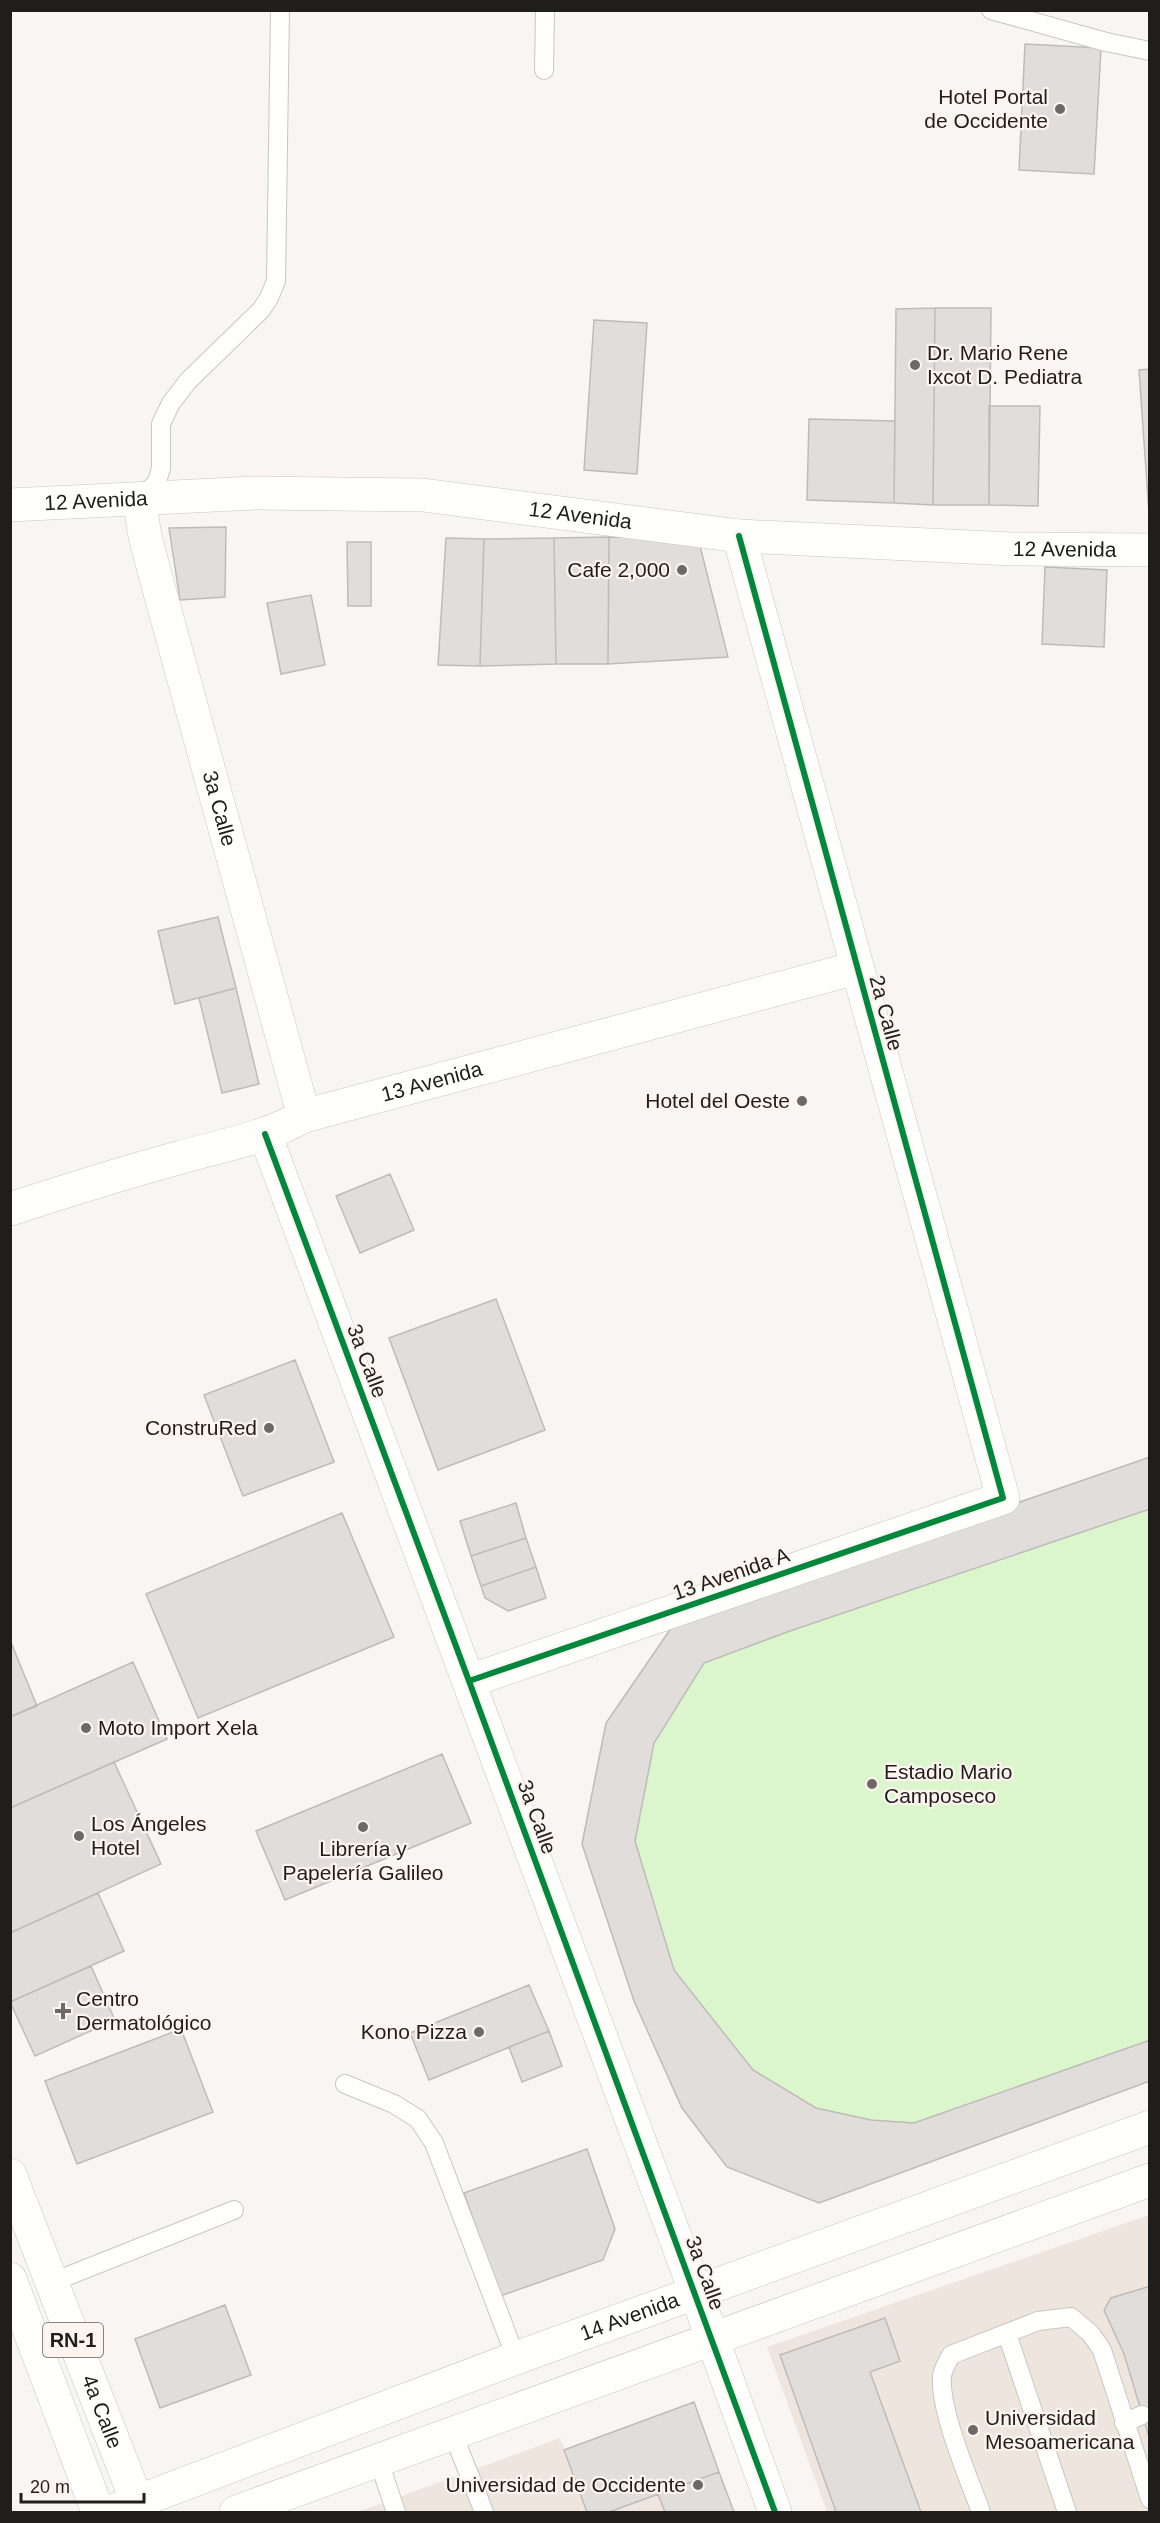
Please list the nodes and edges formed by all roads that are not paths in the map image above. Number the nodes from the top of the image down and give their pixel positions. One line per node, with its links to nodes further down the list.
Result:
1 (280, 10): 6 (lane)
2 (545, 10): 5 (lane)
3 (991, 10): 4 (lane)
4 (1149, 51)
5 (544, 70)
6 (139, 499): 7 (street, 12 Avenida); 8 (street, 12 Avenida); 11 (street, 3a Calle)
7 (10, 505)
8 (739, 536): 9 (street, 12 Avenida); 10 (street, 2a Calle)
9 (1149, 550)
10 (856, 968): 11 (street, 13 Avenida); 14 (street, 2a Calle)
11 (304, 1116): 12 (street, 13 Avenida)
12 (265, 1134): 13 (street, 13 Avenida); 15 (street, 3a Calle)
13 (10, 1209)
14 (1003, 1498): 15 (street, 13 Avenida A)
15 (469, 1681): 23 (street, 3a Calle)
16 (345, 2084): 26 (lane)
17 (1149, 2127): 23 (street, 14 Avenida)
18 (10, 2175): 22 (street, 4a Calle / RN-1)
19 (1149, 2181): 25 (street)
20 (234, 2210): 22 (lane)
21 (10, 2279): 33 (street, 4a Calle / RN-1)
22 (50, 2283): 32 (street, 4a Calle / RN-1)
23 (696, 2293): 25 (street, 3a Calle); 26 (street, 14 Avenida)
24 (1007, 2334): 28 (lane); 38 (lane); 39 (lane)
25 (711, 2340): 29 (street); 37 (street, 3a Calle)
26 (516, 2358): 32 (street, 14 Avenida)
27 (1142, 2415): 28 (lane)
28 (1124, 2423): 31 (lane)
29 (453, 2434): 30 (street); 36 (lane)
30 (379, 2462): 34 (street); 35 (lane)
31 (1149, 2499)
32 (130, 2509)
33 (98, 2512)
34 (236, 2512)
35 (396, 2512)
36 (483, 2512)
37 (775, 2512)
38 (981, 2512)
39 (1067, 2512)

